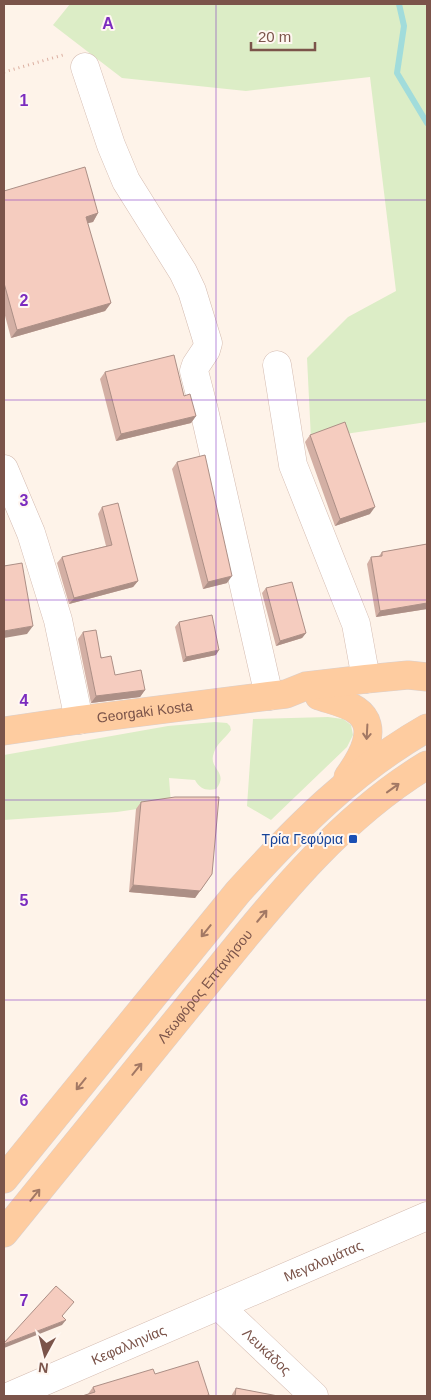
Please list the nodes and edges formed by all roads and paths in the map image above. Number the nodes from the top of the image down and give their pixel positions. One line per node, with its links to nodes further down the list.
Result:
1 (84, 67): 2 (path); 7 (street)
2 (4, 72)
3 (276, 366): 5 (street)
4 (4, 469): 9 (street)
5 (366, 679): 6 (main road, Georgaki Kosta); 7 (main road, Georgaki Kosta)
6 (427, 680): 8 (main road, Georgaki Kosta)
7 (277, 695): 8 (main road, Georgaki Kosta); 9 (main road, Georgaki Kosta)
8 (319, 696): 13 (main road, one-way to 13)
9 (79, 720): 11 (main road, Georgaki Kosta)
10 (427, 728): 13 (main road)
11 (4, 731)
12 (427, 765): 16 (main road, Λεωφόρος Επτανήσου, one-way to 12)
13 (334, 793): 14 (main road, one-way to 14)
14 (4, 1179)
15 (427, 1216): 17 (street, Μεγαλομάτας)
16 (4, 1233)
17 (220, 1306): 18 (street, Κεφαλληνίας); 19 (street, Λευκάδος)
18 (10, 1396)
19 (314, 1396)

